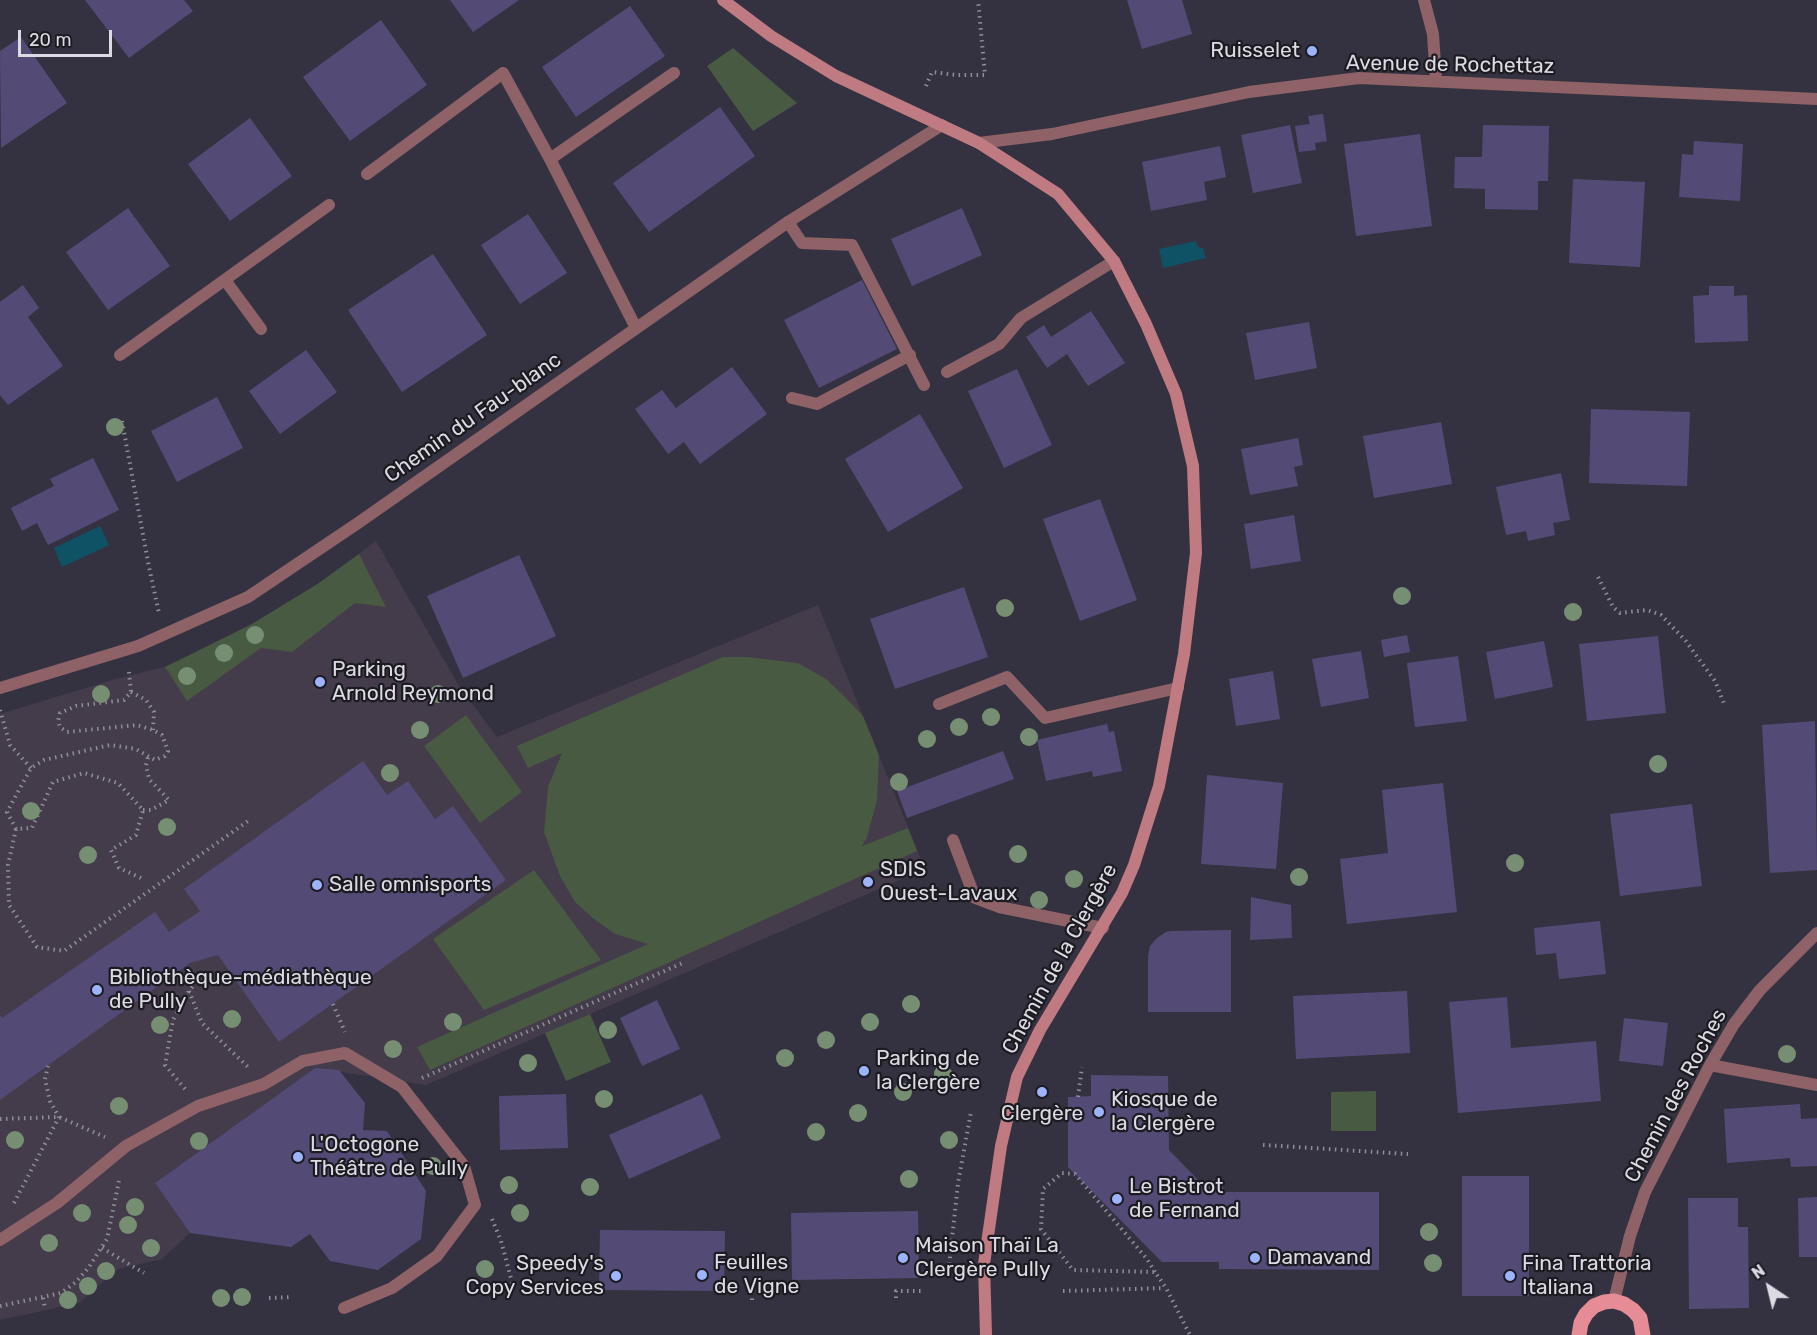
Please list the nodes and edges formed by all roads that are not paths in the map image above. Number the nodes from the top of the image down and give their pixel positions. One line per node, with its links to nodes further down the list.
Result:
1 (723, 0): 6 (street, Chemin de la Clergère)
2 (1424, 0): 4 (street)
3 (674, 73): 8 (street)
4 (1436, 80): 5 (street, Avenue de Rochettaz); 7 (street, Avenue de Rochettaz)
5 (1817, 99)
6 (942, 124): 7 (street, Chemin de la Clergère); 11 (street, Chemin du Fau-blanc)
7 (979, 143): 12 (street, Chemin de la Clergère)
8 (550, 159): 9 (street); 14 (street)
9 (368, 174)
10 (329, 205): 13 (street)
11 (788, 222): 14 (street, Chemin du Fau-blanc); 17 (street)
12 (1114, 261): 18 (street); 22 (street, Chemin de la Clergère)
13 (225, 280): 15 (street); 16 (street)
14 (636, 328): 21 (street, Chemin du Fau-blanc)
15 (261, 329)
16 (120, 355)
17 (910, 355): 19 (street); 20 (street)
18 (947, 372)
19 (924, 385)
20 (792, 398)
21 (0, 688)
22 (1178, 688): 23 (street); 25 (street, Chemin de la Clergère)
23 (939, 704)
24 (953, 840): 25 (street)
25 (1103, 928): 32 (street, Chemin de la Clergère)
26 (1817, 933): 27 (street, Chemin des Roches)
27 (1710, 1065): 28 (street); 30 (street, Chemin des Roches)
28 (1817, 1085)
29 (0, 1240): 31 (street)
30 (1614, 1301): 33 (main road); 34 (main road)
31 (344, 1308)
32 (986, 1335)
33 (1579, 1335)
34 (1643, 1335)

